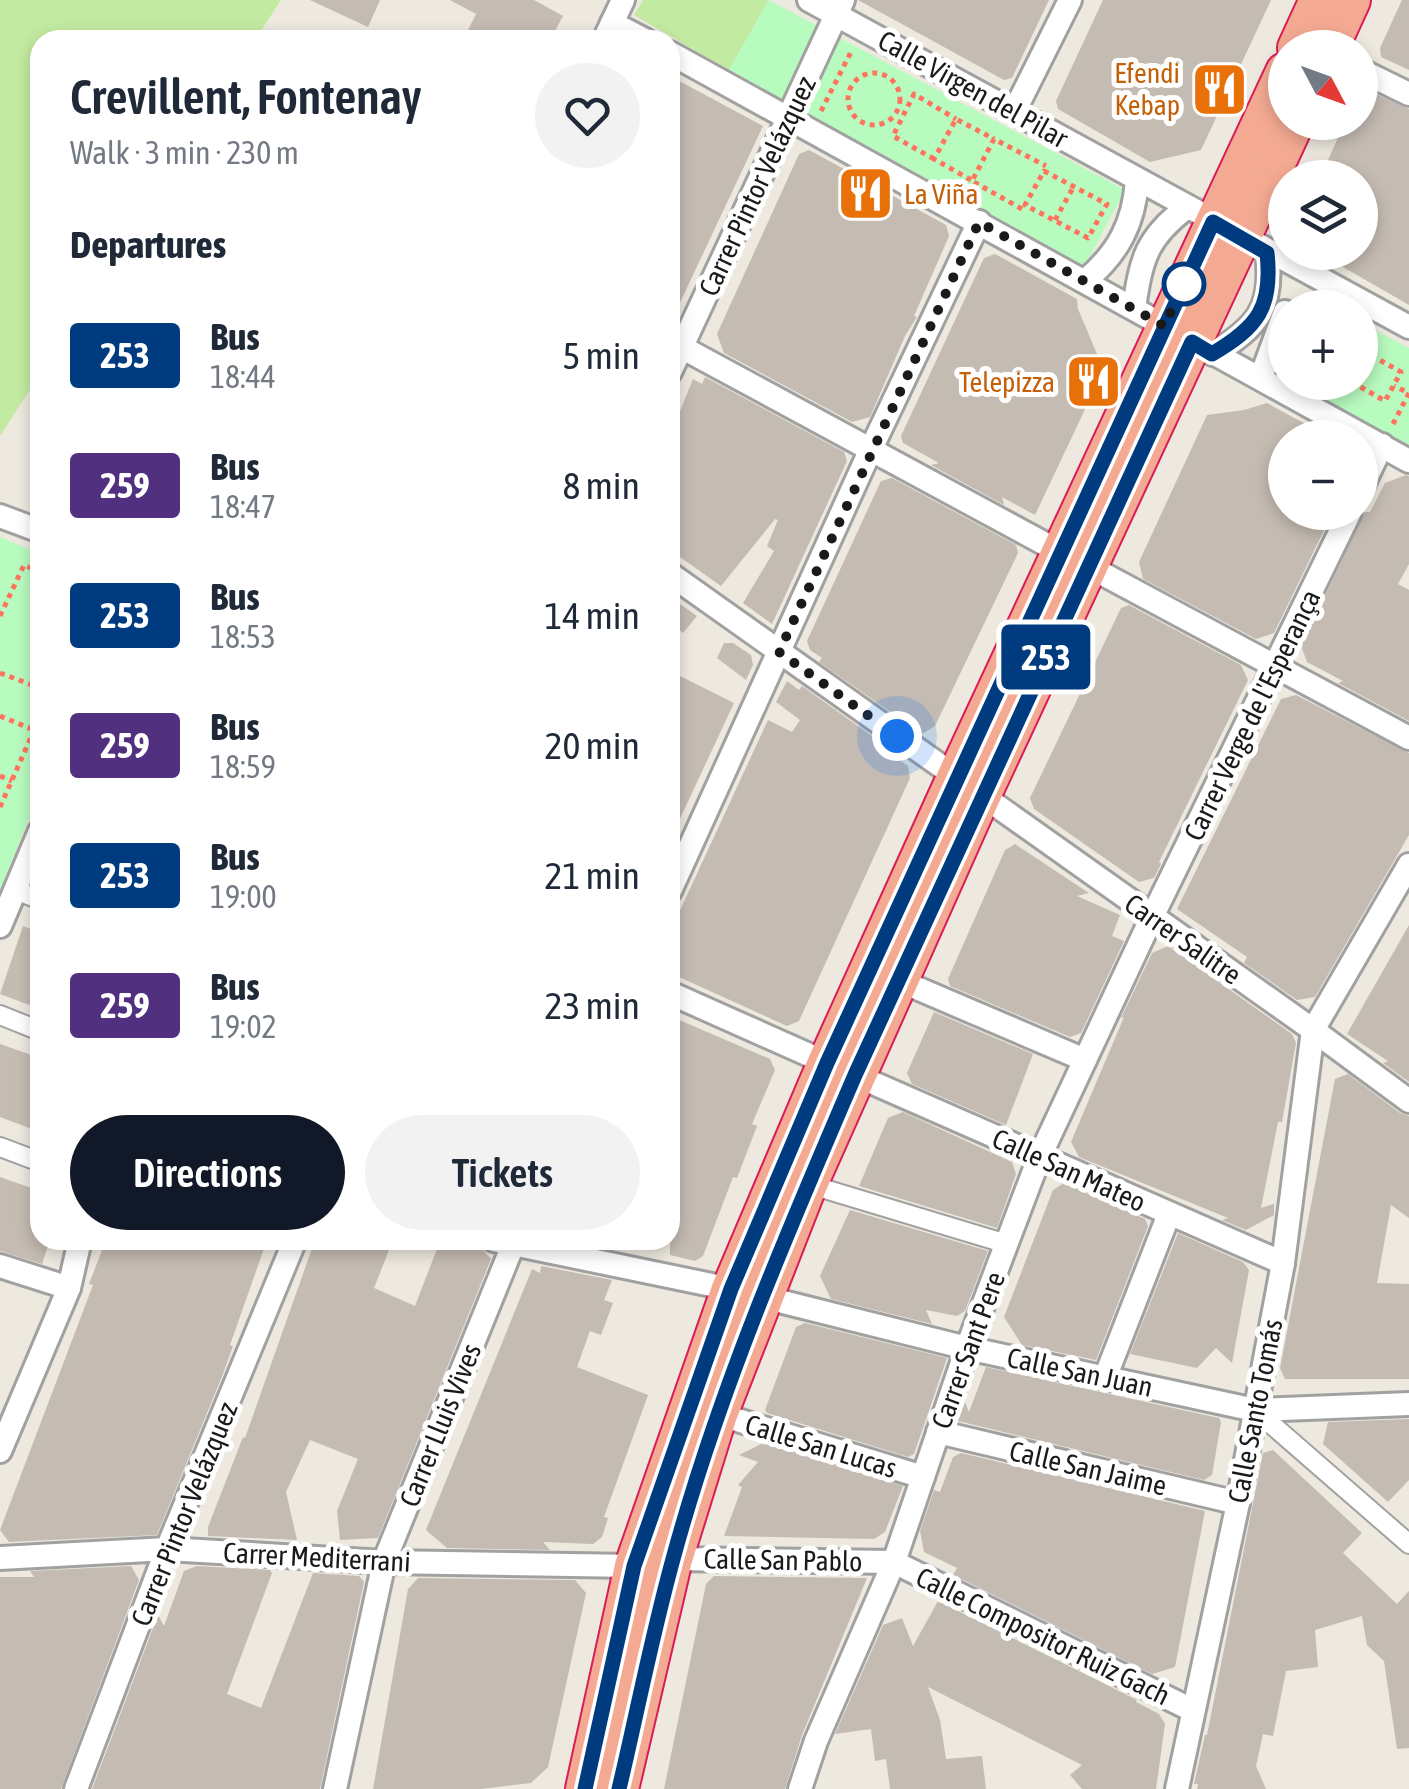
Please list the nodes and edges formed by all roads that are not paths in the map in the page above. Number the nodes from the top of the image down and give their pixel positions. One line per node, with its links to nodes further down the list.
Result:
1 (624, 0): 7 (street)
2 (810, 0): 6 (street, Calle Virgen del Pilar)
3 (1070, 0): 13 (street)
4 (1319, 0): 8 (highway)
5 (1351, 0): 9 (highway)
6 (840, 8): 13 (street, Calle Virgen del Pilar); 14 (street, Carrer Pintor Velázquez)
7 (609, 30)
8 (1305, 30)
9 (1337, 30)
10 (680, 59): 14 (street)
11 (1378, 79): 12 (street)
12 (1409, 94)
13 (1015, 110): 17 (street, Calle Virgen del Pilar)
14 (790, 117): 18 (street); 25 (street, Carrer Pintor Velázquez)
15 (1268, 118): 19 (highway)
16 (1284, 140): 19 (highway)
17 (1137, 180): 19 (street, Calle Virgen del Pilar); 21 (street)
18 (979, 222): 21 (street); 30 (street)
19 (1227, 230): 20 (street, Calle Virgen del Pilar); 24 (highway); 24 (street)
20 (1314, 277): 22 (street); 23 (street, Calle Virgen del Pilar)
21 (1085, 281): 24 (street)
22 (1303, 290)
23 (1409, 327)
24 (1176, 332): 28 (street); 36 (highway)
25 (680, 335)
26 (680, 345): 30 (street)
27 (1268, 359): 28 (street)
28 (1261, 378): 29 (street)
29 (1382, 445): 31 (street); 32 (street)
30 (870, 451): 36 (street); 38 (street)
31 (1378, 453)
32 (1409, 460)
33 (0, 516): 34 (street)
34 (30, 527)
35 (1341, 530): 39 (street, Carrer Verge de l'Esperança)
36 (1074, 559): 39 (street); 41 (highway)
37 (680, 581): 38 (street, Carrer Salitre)
38 (779, 652): 41 (street, Carrer Salitre); 44 (street)
39 (1276, 667): 40 (street); 47 (street, Carrer Verge de l'Esperança)
40 (1409, 738)
41 (969, 787): 47 (street, Carrer Salitre); 49 (highway); 55 (highway)
42 (30, 853): 45 (street)
43 (1409, 865): 53 (street)
44 (680, 869)
45 (14, 889): 46 (street); 48 (street)
46 (30, 896)
47 (1152, 917): 53 (street, Carrer Salitre); 54 (street, Carrer Sant Pere)
48 (0, 926)
49 (898, 980): 54 (street); 55 (highway)
50 (680, 997): 55 (street, Calle San Mateo)
51 (0, 1015): 52 (street)
52 (30, 1027)
53 (1313, 1030): 56 (street, Carrer Salitre); 67 (street, Calle Santo Tomás)
54 (1085, 1060): 59 (street, Carrer Sant Pere)
55 (841, 1069): 59 (street, Calle San Mateo); 60 (highway); 70 (highway)
56 (1409, 1102)
57 (0, 1147): 58 (street)
58 (30, 1158)
59 (1039, 1158): 61 (street, Calle San Mateo); 62 (street, Carrer Sant Pere)
60 (808, 1184): 62 (street); 70 (highway)
61 (1168, 1214): 67 (street, Calle San Mateo); 72 (street)
62 (1007, 1244): 71 (street, Carrer Sant Pere)
63 (78, 1250): 69 (street)
64 (291, 1250): 81 (street, Carrer Pintor Velázquez)
65 (504, 1250): 84 (street, Carrer Lluis Vives)
66 (545, 1250): 70 (street, Calle San Juan)
67 (1284, 1263): 74 (street, Calle Santo Tomás)
68 (0, 1266): 69 (street)
69 (68, 1288): 77 (street)
70 (748, 1293): 71 (street, Calle San Juan); 75 (highway); 86 (highway)
71 (968, 1348): 72 (street, Calle San Juan); 76 (street, Carrer Sant Pere)
72 (1105, 1378): 74 (street, Calle San Juan)
73 (1409, 1404): 74 (street, Calle San Juan)
74 (1256, 1410): 79 (street, Calle Santo Tomás); 80 (street)
75 (718, 1414): 78 (street, Calle San Lucas); 83 (highway)
76 (938, 1432): 78 (street, Carrer Sant Pere); 79 (street, Calle San Jaime)
77 (0, 1451)
78 (923, 1477): 85 (street, Carrer Sant Pere)
79 (1238, 1503): 87 (street, Calle Santo Tomás)
80 (1409, 1544)
81 (168, 1549): 82 (street, Carrer Mediterrani); 84 (street, Carrer Mediterrani); 88 (street, Carrer Pintor Velázquez)
82 (0, 1558)
83 (673, 1559): 85 (street, Calle San Pablo); 91 (highway)
84 (384, 1562): 86 (street, Carrer Mediterrani); 89 (street, Carrer Lluis Vives)
85 (894, 1562): 87 (street, Calle Compositor Ruiz Gach); 92 (street, Carrer Sant Pere)
86 (634, 1566): 90 (highway)
87 (1192, 1710): 93 (street, Calle Santo Tomás)
88 (76, 1789)
89 (336, 1789)
90 (586, 1789)
91 (618, 1789)
92 (800, 1789)
93 (1178, 1789)

